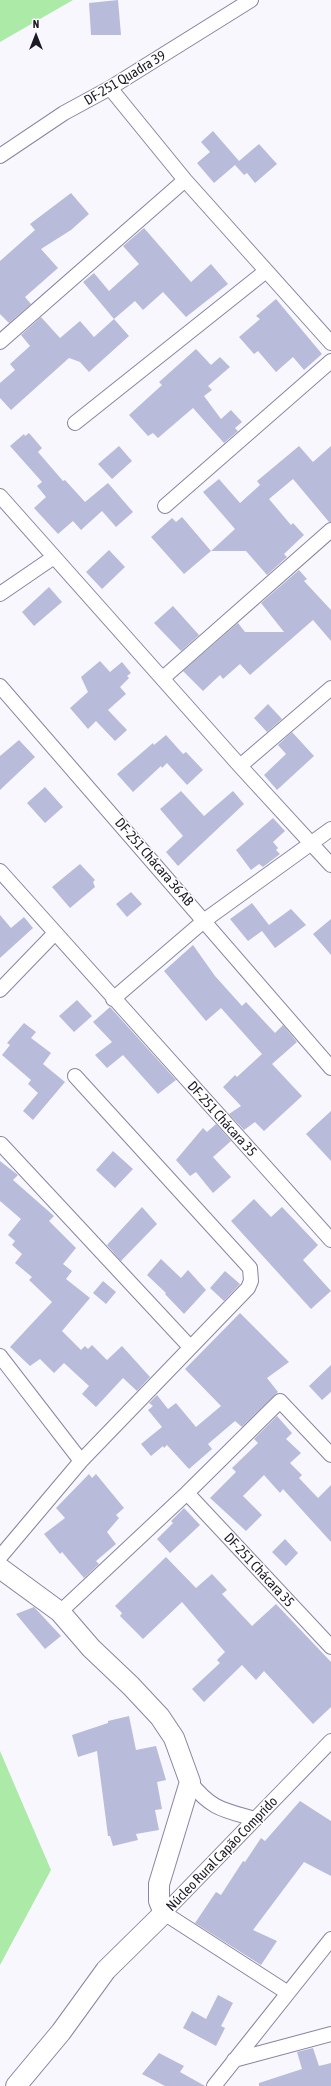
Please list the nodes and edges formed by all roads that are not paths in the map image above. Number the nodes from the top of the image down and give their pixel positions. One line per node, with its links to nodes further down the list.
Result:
1 (251, 0): 2 (street, DF-251 Quadra 39)
2 (110, 88): 3 (street, DF-251 Quadra 39); 4 (street)
3 (0, 156)
4 (185, 180): 5 (street); 6 (street)
5 (266, 271): 7 (street); 9 (street)
6 (0, 342)
7 (331, 343)
8 (331, 361): 11 (street)
9 (76, 423)
10 (0, 496): 13 (street)
11 (165, 506)
12 (331, 530): 15 (street)
13 (54, 556): 14 (street); 15 (street)
14 (0, 594)
15 (163, 678): 18 (street)
16 (0, 686): 23 (street, DF-251 Chácara 36 AB)
17 (331, 688): 18 (street)
18 (240, 766): 20 (street)
19 (331, 829): 20 (street)
20 (312, 843): 21 (street); 23 (street)
21 (331, 865)
22 (0, 871): 24 (street, DF-251 Chácara 35)
23 (205, 920): 26 (street); 27 (street)
24 (55, 933): 25 (street); 26 (street, DF-251 Chácara 35)
25 (0, 990)
26 (113, 999): 30 (street, DF-251 Chácara 35)
27 (331, 1068)
28 (76, 1076): 31 (street)
29 (2, 1144): 31 (street)
30 (331, 1240)
31 (190, 1346): 34 (street)
32 (0, 1356): 34 (street)
33 (331, 1455): 35 (street)
34 (81, 1461): 36 (street)
35 (187, 1493): 38 (street); 39 (street, DF-251 Chácara 35)
36 (0, 1557)
37 (0, 1568): 38 (street)
38 (60, 1612): 41 (street)
39 (331, 1647)
40 (331, 1741): 42 (street, Núcleo Rural Capão Comprido)
41 (190, 1782): 42 (street); 43 (street)
42 (255, 1819): 43 (street, Núcleo Rural Capão Comprido)
43 (164, 1913): 45 (street, Núcleo Rural Capão Comprido); 48 (street)
44 (331, 1939): 45 (street)
45 (288, 1993): 47 (street)
46 (331, 2034): 47 (street)
47 (234, 2060): 49 (street)
48 (16, 2086)
49 (214, 2086)

